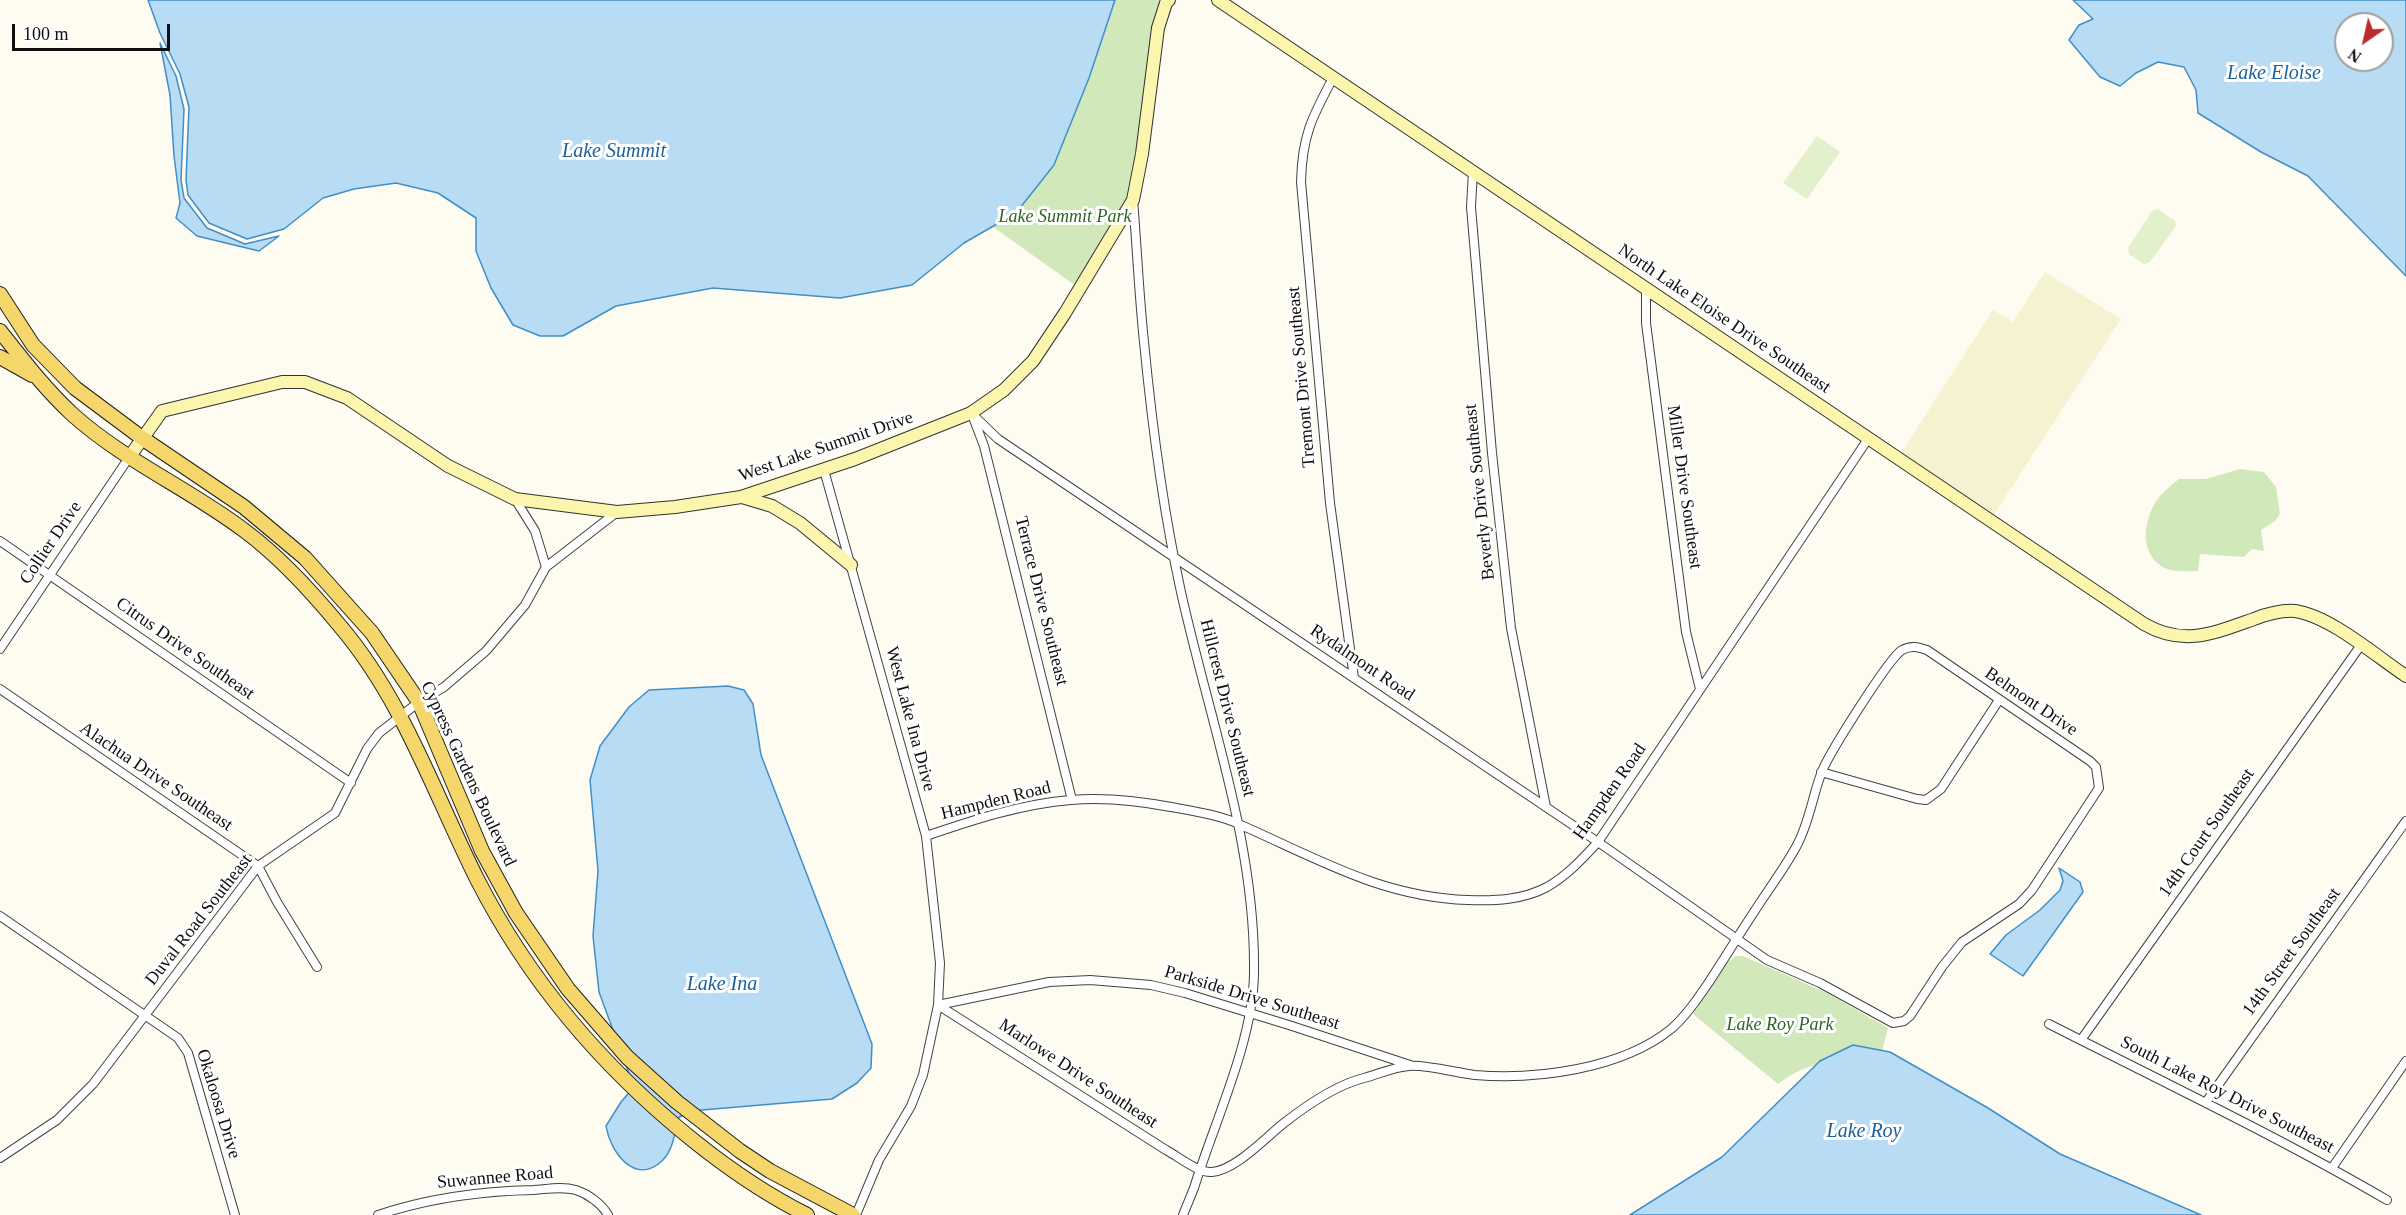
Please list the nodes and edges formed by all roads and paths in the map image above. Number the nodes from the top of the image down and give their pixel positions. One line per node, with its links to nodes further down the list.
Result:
1 (1169, 0): 5 (street, West Lake Summit Drive)
2 (1218, 0): 3 (street, North Lake Eloise Drive Southeast)
3 (1333, 78): 4 (street, North Lake Eloise Drive Southeast); 27 (street, Tremont Drive Southeast)
4 (1473, 171): 6 (street, North Lake Eloise Drive Southeast); 36 (street, Beverly Drive Southeast)
5 (1133, 200): 11 (street, West Lake Summit Drive); 20 (street, Hillcrest Drive Southeast)
6 (1646, 288): 13 (street, North Lake Eloise Drive Southeast); 29 (street, Miller Drive Southeast)
7 (0, 294): 12 (main road, Cypress Gardens Boulevard)
8 (0, 331): 10 (main road, Cypress Gardens Boulevard)
9 (0, 357): 10 (main road)
10 (35, 376): 14 (main road, Cypress Gardens Boulevard)
11 (971, 413): 15 (street, West Lake Summit Drive); 20 (street, Rydalmont Road); 35 (street, Terrace Drive Southeast)
12 (142, 438): 14 (street, West Lake Summit Drive); 17 (street, West Lake Summit Drive); 31 (main road, Cypress Gardens Boulevard)
13 (1868, 439): 24 (street, North Lake Eloise Drive Southeast); 29 (street, Hampden Road)
14 (129, 456): 23 (street, Collier Drive); 32 (main road, Cypress Gardens Boulevard)
15 (824, 470): 16 (street, West Lake Summit Drive); 21 (street, West Lake Ina Drive)
16 (741, 497): 18 (street, West Lake Summit Drive); 21 (street)
17 (515, 499): 18 (street, West Lake Summit Drive); 22 (street)
18 (617, 512): 22 (street)
19 (0, 541): 23 (street, Citrus Drive Southeast)
20 (1175, 558): 27 (street, Rydalmont Road); 38 (street, Hillcrest Drive Southeast)
21 (851, 565): 39 (street, West Lake Ina Drive)
22 (546, 567): 31 (street, Duval Road Southeast)
23 (50, 575): 25 (street, Collier Drive); 34 (street, Citrus Drive Southeast)
24 (2361, 645): 26 (street, North Lake Eloise Drive Southeast); 50 (street, 14th Court Southeast)
25 (0, 650)
26 (2406, 676)
27 (1354, 678): 36 (street, Rydalmont Road)
28 (0, 689): 41 (street, Alachua Drive Southeast)
29 (1700, 689): 40 (street, Hampden Road)
30 (1999, 700): 33 (street); 33 (street, Belmont Drive); 45 (street, Belmont Drive)
31 (419, 702): 32 (street, Duval Road Southeast); 62 (main road, Cypress Gardens Boulevard)
32 (401, 716): 34 (street, Duval Road Southeast); 61 (main road, Cypress Gardens Boulevard)
33 (1821, 772): 43 (street, Belmont Drive)
34 (351, 783): 41 (street, Duval Road Southeast)
35 (1072, 800): 38 (street, Hampden Road); 39 (street, Hampden Road)
36 (1546, 807): 40 (street, Rydalmont Road)
37 (2406, 821): 53 (street, 14th Street Southeast)
38 (1239, 824): 40 (street, Hampden Road); 47 (street, Hillcrest Drive Southeast)
39 (926, 836): 46 (street, West Lake Ina Drive)
40 (1598, 842): 43 (street, Rydalmont Road)
41 (258, 866): 44 (street, Alachua Drive Southeast); 48 (street, Duval Road Southeast)
42 (0, 917): 48 (street, Okaloosa Drive)
43 (1736, 939): 45 (street, Rydalmont Road); 52 (street, Parkside Drive Southeast)
44 (317, 967)
45 (1852, 1000)
46 (938, 1005): 47 (street, Parkside Drive Southeast); 56 (street, Marlowe Drive Southeast); 62 (street, West Lake Ina Drive)
47 (1250, 1014): 52 (street, Parkside Drive Southeast); 56 (street, Hillcrest Drive Southeast)
48 (147, 1016): 54 (street, Duval Road Southeast); 58 (street, Okaloosa Drive)
49 (2049, 1024): 50 (street, South Lake Roy Drive Southeast)
50 (2081, 1040): 53 (street, South Lake Roy Drive Southeast)
51 (2406, 1061): 55 (street)
52 (1410, 1065): 56 (street)
53 (2206, 1102): 55 (street, South Lake Roy Drive Southeast)
54 (0, 1158)
55 (2332, 1168): 57 (street, South Lake Roy Drive Southeast)
56 (1200, 1169): 63 (street, Hillcrest Drive Southeast)
57 (2387, 1200)
58 (235, 1215)
59 (378, 1215): 60 (street, Suwannee Road)
60 (608, 1215)
61 (807, 1215)
62 (854, 1215)
63 (1183, 1215)

